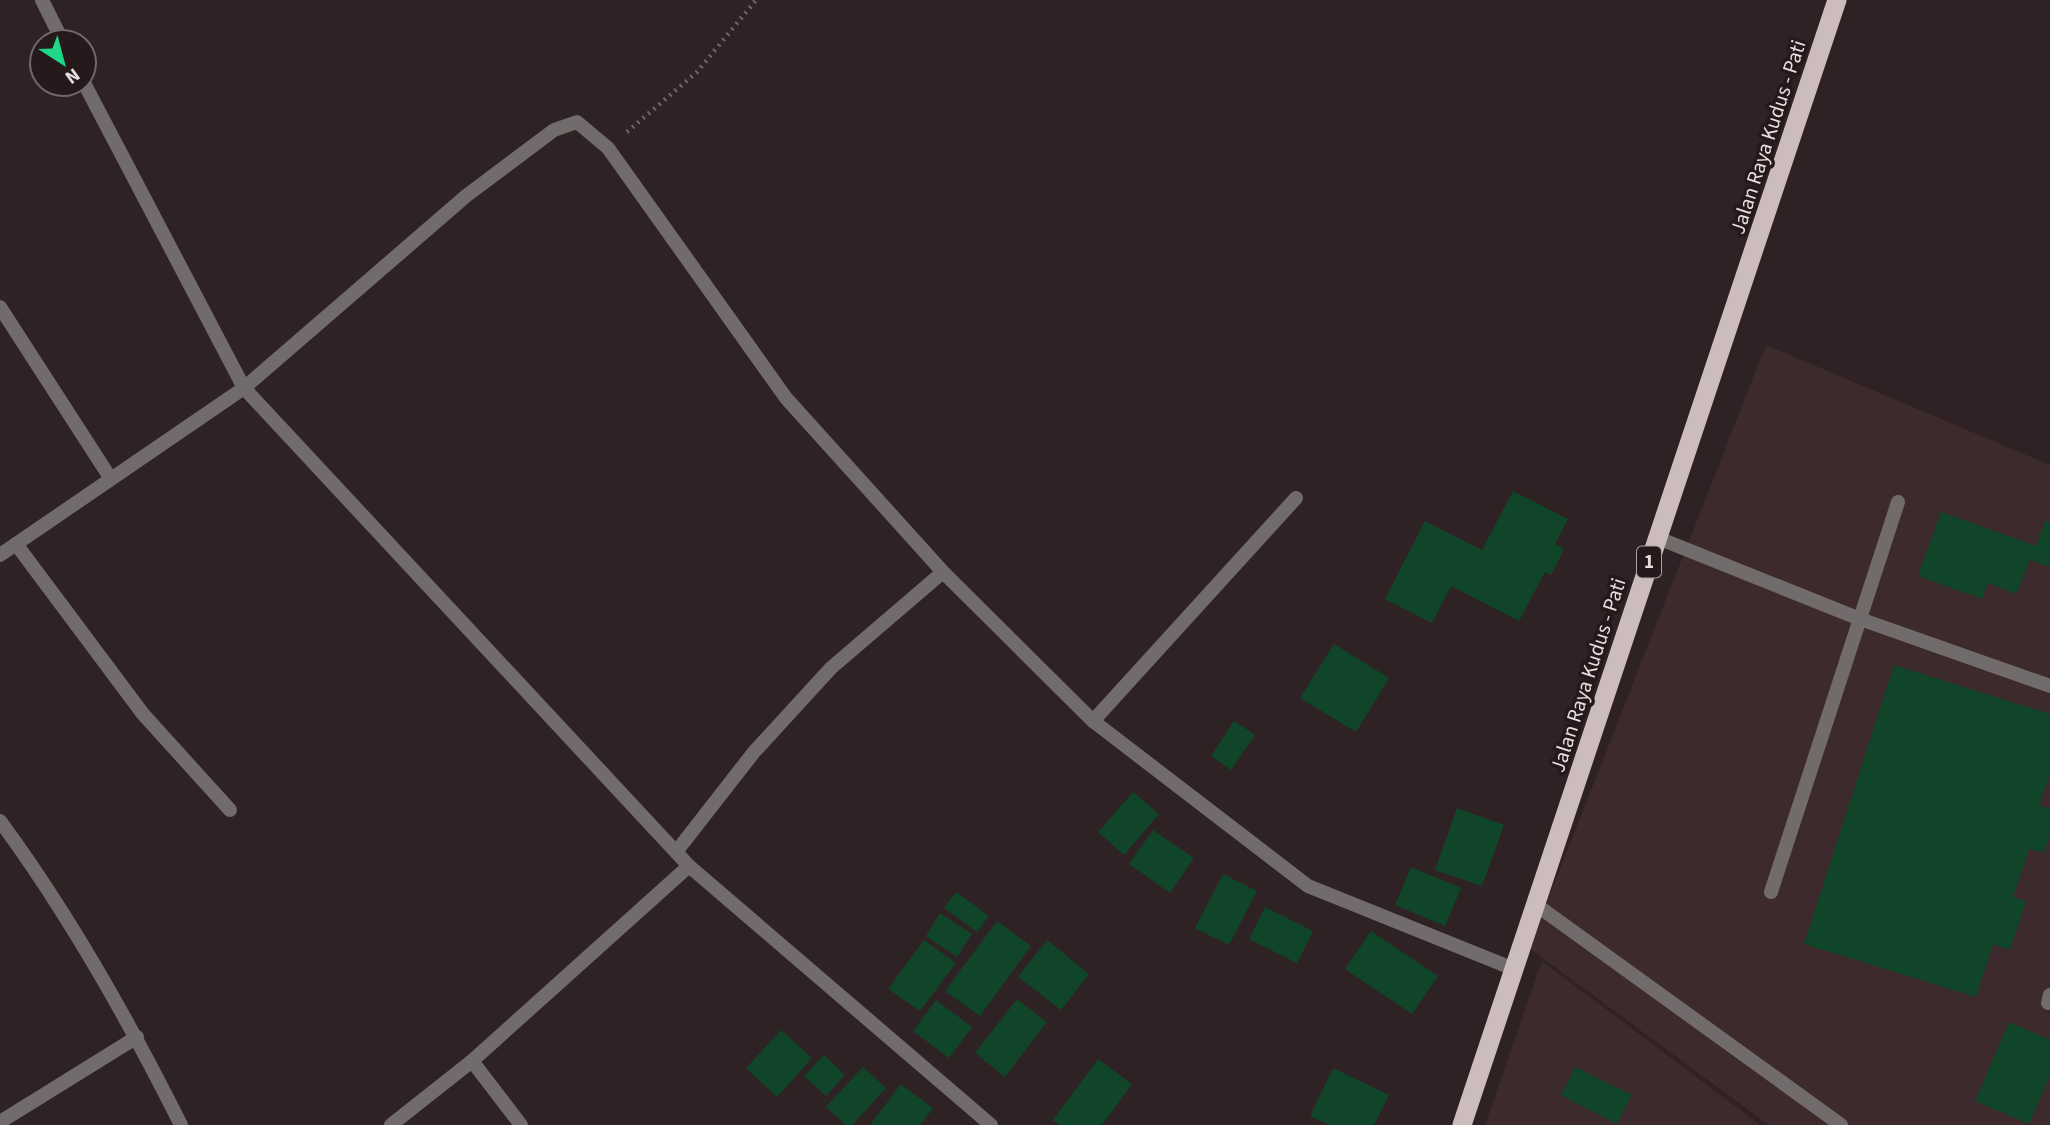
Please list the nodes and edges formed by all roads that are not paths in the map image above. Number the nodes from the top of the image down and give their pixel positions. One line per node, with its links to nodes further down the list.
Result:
1 (43, 0): 3 (street)
2 (1837, 0): 10 (highway, Jalan Raya Kudus - Pati / 1)
3 (57, 28)
4 (92, 98): 6 (street)
5 (0, 307): 7 (street)
6 (243, 388): 7 (street); 13 (street); 19 (street)
7 (111, 479): 11 (street)
8 (1296, 498): 16 (street)
9 (1898, 502): 14 (street)
10 (1658, 538): 14 (street); 22 (highway, Jalan Raya Kudus - Pati / 1)
11 (16, 544): 12 (street); 17 (street)
12 (0, 555)
13 (943, 572): 16 (street); 19 (street)
14 (1860, 619): 15 (street); 21 (street)
15 (2050, 686)
16 (1093, 721): 23 (street)
17 (230, 810)
18 (0, 821): 24 (street)
19 (676, 852): 20 (street)
20 (689, 866): 25 (street); 30 (street)
21 (1771, 892)
22 (1535, 904): 23 (highway, Jalan Raya Kudus - Pati / 1); 32 (street)
23 (1514, 969): 31 (highway, Jalan Raya Kudus - Pati / 1)
24 (137, 1037): 26 (street); 27 (street)
25 (472, 1061): 28 (street); 29 (street)
26 (0, 1122)
27 (181, 1125)
28 (391, 1125)
29 (521, 1125)
30 (991, 1125)
31 (1462, 1125)
32 (1841, 1125)

